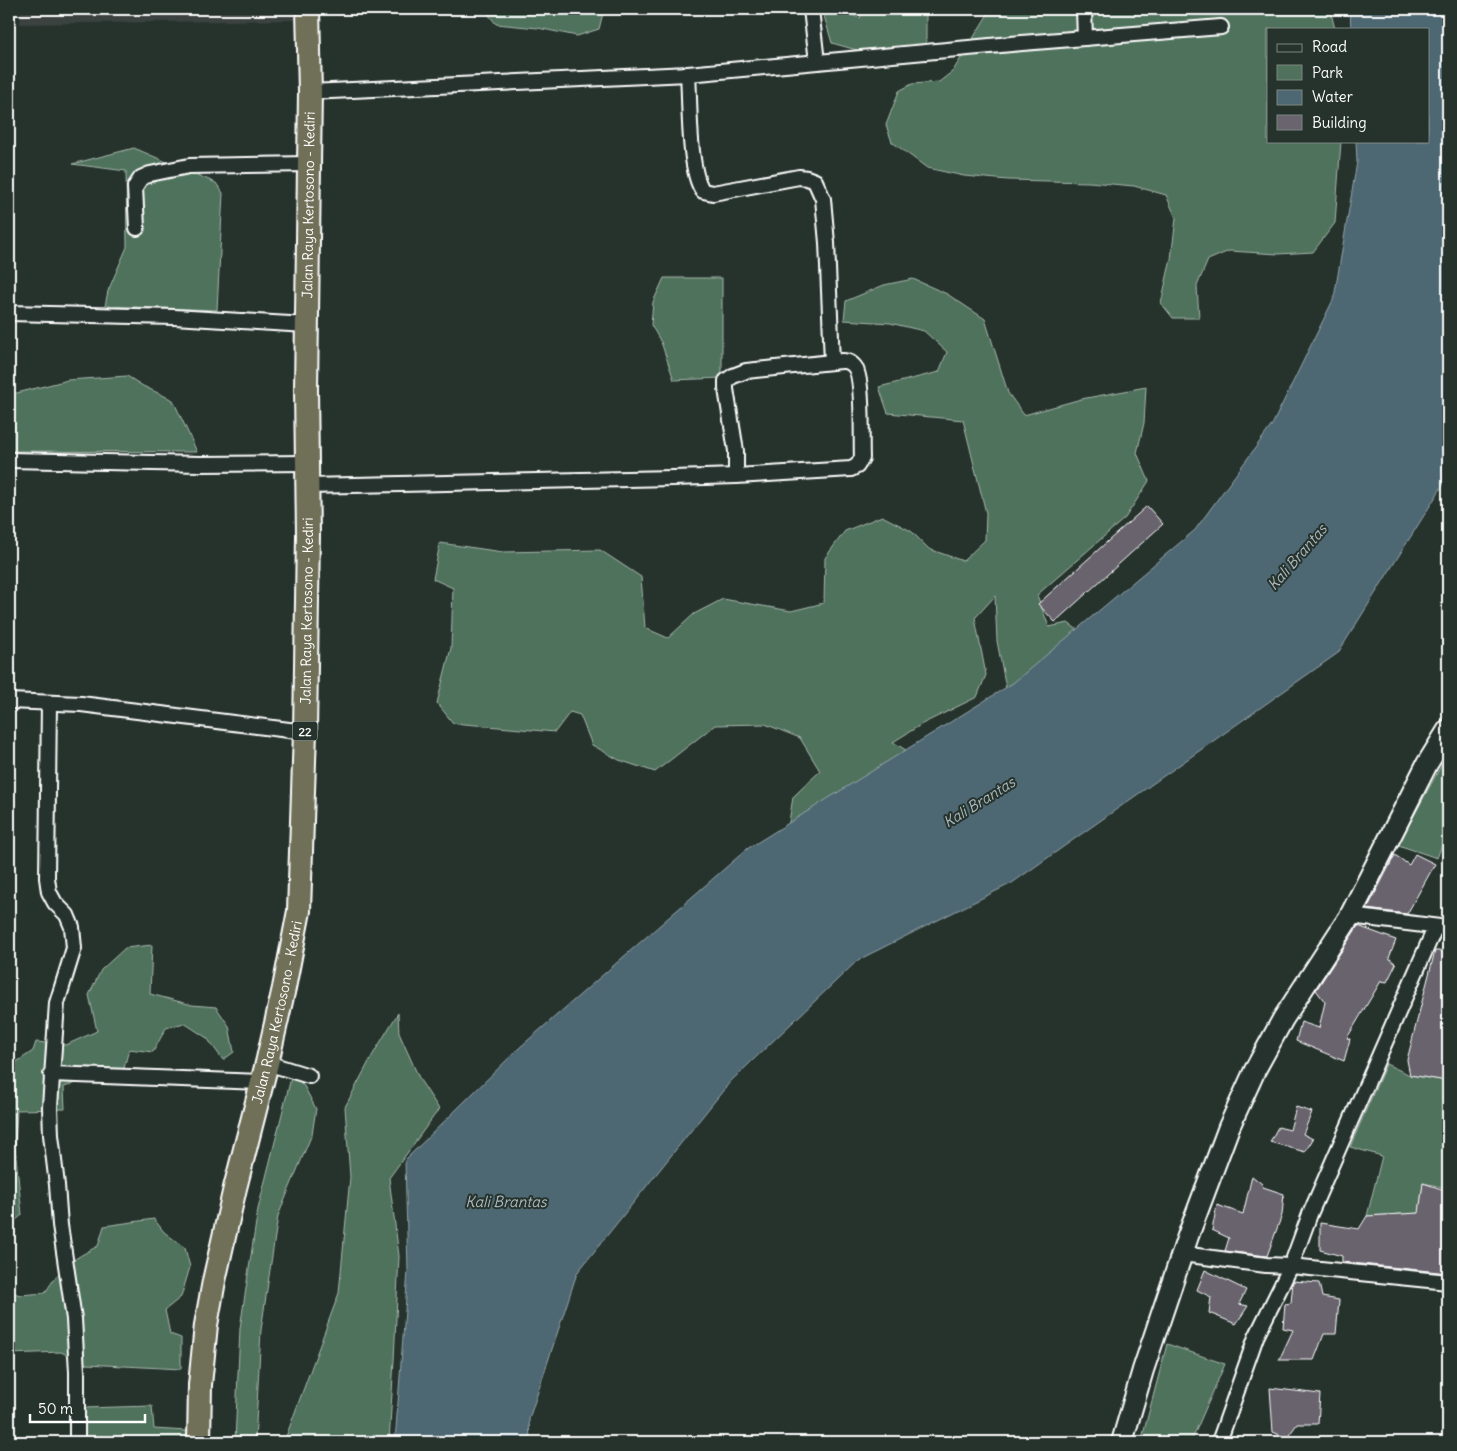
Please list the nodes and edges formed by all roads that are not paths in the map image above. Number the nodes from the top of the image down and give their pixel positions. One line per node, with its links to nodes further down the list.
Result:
1 (308, 9): 8 (highway, Jalan Raya Kertosono - Kediri / 22)
2 (812, 9): 6 (street)
3 (1084, 9): 5 (street)
4 (1221, 27): 5 (street)
5 (1085, 38): 6 (street)
6 (817, 62): 7 (street)
7 (688, 74): 8 (street); 13 (street)
8 (310, 92): 9 (highway, Jalan Raya Kertosono - Kediri / 22)
9 (308, 164): 10 (street); 12 (highway, Jalan Raya Kertosono - Kediri / 22)
10 (137, 228)
11 (9, 313): 12 (street)
12 (307, 325): 15 (highway, Jalan Raya Kertosono - Kediri / 22)
13 (832, 362): 16 (street); 16 (street)
14 (9, 460): 15 (street)
15 (308, 463): 17 (highway, Jalan Raya Kertosono - Kediri / 22)
16 (736, 476): 17 (street)
17 (307, 486): 21 (highway, Jalan Raya Kertosono - Kediri / 22)
18 (9, 701): 19 (street)
19 (50, 703): 21 (street); 25 (street)
20 (1448, 730): 22 (main road)
21 (305, 732): 24 (highway, Jalan Raya Kertosono - Kediri / 22)
22 (1350, 916): 23 (street); 27 (main road)
23 (1442, 928): 28 (street)
24 (264, 1072): 25 (street); 26 (street); 31 (highway, Jalan Raya Kertosono - Kediri / 22)
25 (52, 1074): 30 (street)
26 (309, 1076)
27 (1182, 1254): 28 (street); 32 (main road)
28 (1286, 1266): 29 (street); 33 (street)
29 (1448, 1282)
30 (77, 1442)
31 (200, 1442)
32 (1122, 1442)
33 (1219, 1442)

